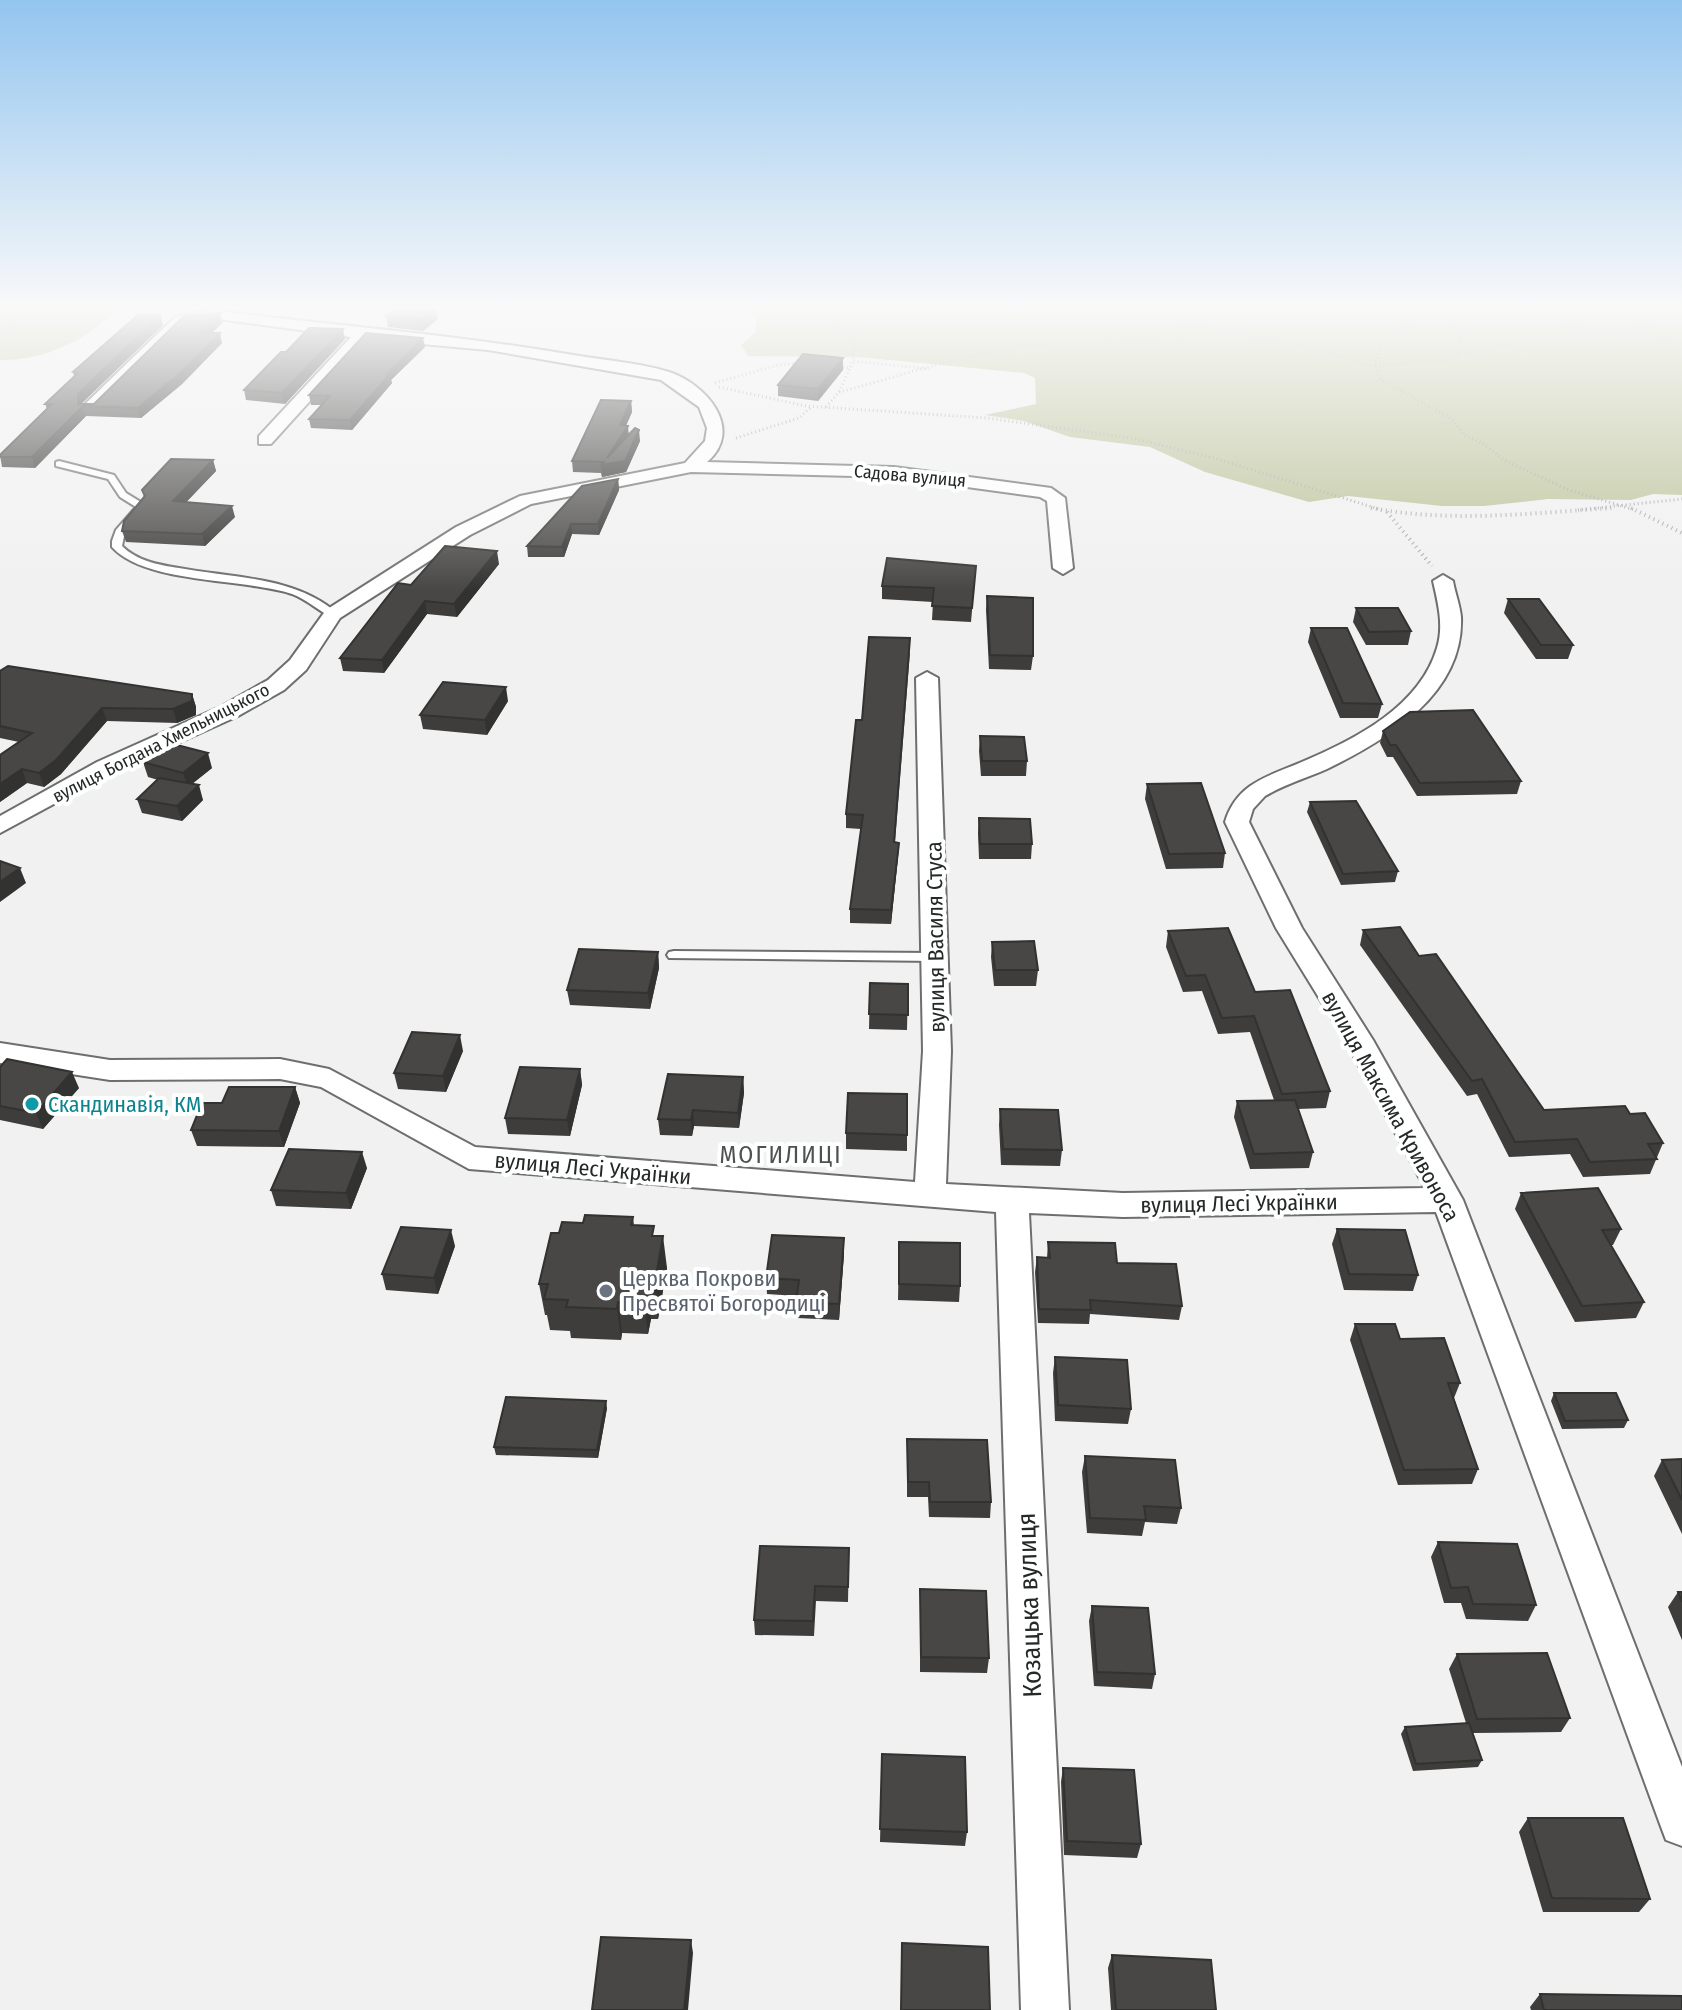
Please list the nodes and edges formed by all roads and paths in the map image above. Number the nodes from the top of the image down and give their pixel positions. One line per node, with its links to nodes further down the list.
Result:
1 (94, 404): 9 (street)
2 (298, 404): 10 (street)
3 (703, 404): 11 (street)
4 (795, 404): 7 (path)
5 (829, 404): 8 (path)
6 (1425, 404): 15 (path)
7 (812, 407): 8 (path); 11 (path)
8 (826, 407): 16 (path)
9 (89, 409)
10 (265, 440)
11 (712, 447): 13 (street)
12 (59, 464): 20 (lane)
13 (691, 467): 18 (street, Садова вулиця); 20 (street, вулиця Богдана Хмельницького)
14 (1682, 499): 15 (path)
15 (1629, 507): 16 (path); 17 (path)
16 (1386, 511): 19 (path)
17 (1682, 533)
18 (1063, 568)
19 (1443, 581): 27 (street, вулиця Максима Кривоноса)
20 (333, 614): 22 (street, вулиця Богдана Хмельницького)
21 (927, 678): 24 (street, вулиця Василя Стуса)
22 (0, 826)
23 (674, 955): 24 (lane)
24 (936, 957): 26 (street, вулиця Василя Стуса)
25 (0, 1053): 26 (street, вулиця Лесі Українки)
26 (930, 1197): 28 (street, вулиця Лесі Українки)
27 (1447, 1200): 28 (street, вулиця Лесі Українки); 29 (street, вулиця Максима Кривоноса)
28 (1012, 1201): 30 (street, Козацька вулиця)
29 (1682, 1824)
30 (1045, 2010)

